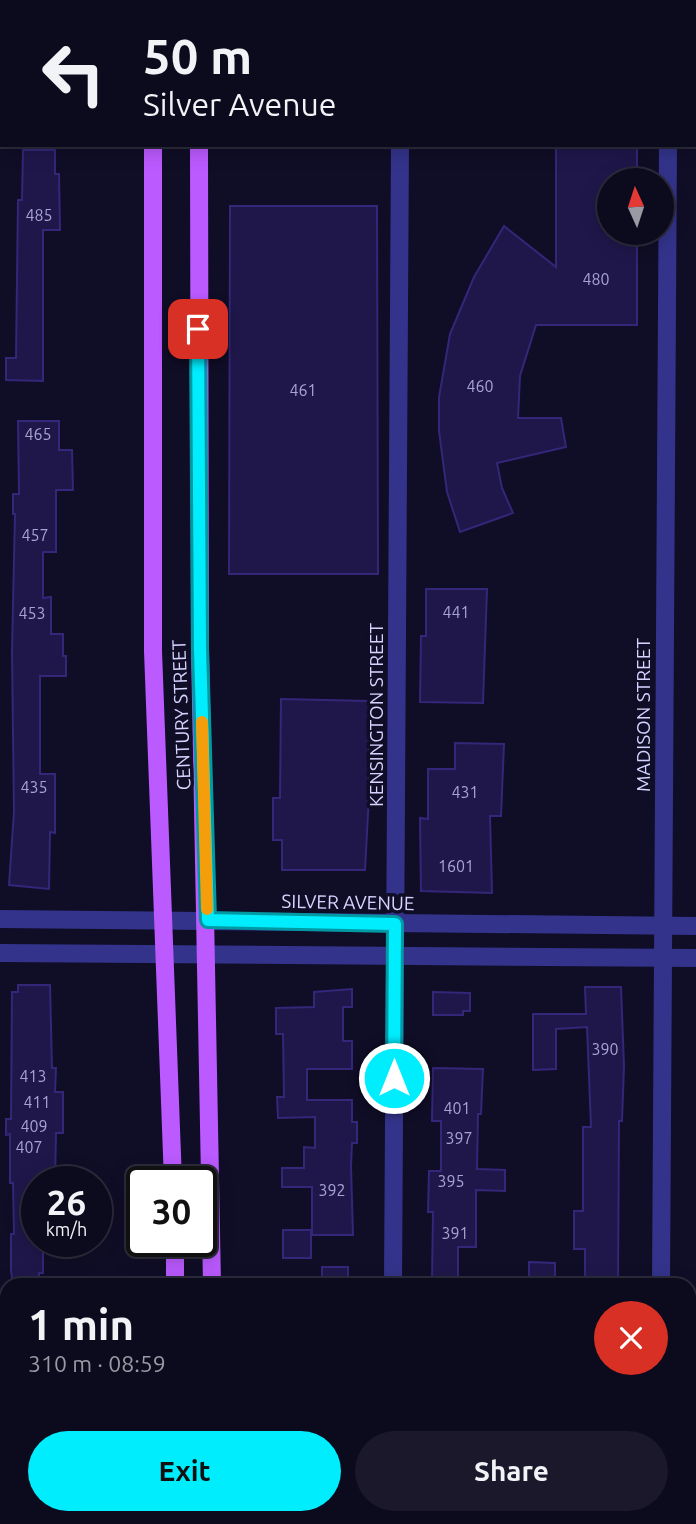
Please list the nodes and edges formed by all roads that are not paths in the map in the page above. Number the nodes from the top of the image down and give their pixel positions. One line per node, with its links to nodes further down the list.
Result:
1 (153, 147): 6 (main road, CENTURY STREET)
2 (198, 147): 7 (main road, CENTURY STREET)
3 (400, 147): 8 (street, KENSINGTON STREET)
4 (668, 147): 9 (street, MADISON STREET)
5 (0, 919): 6 (street, SILVER AVENUE)
6 (162, 920): 7 (street, SILVER AVENUE); 12 (main road, CENTURY STREET)
7 (208, 920): 8 (street, SILVER AVENUE); 13 (main road, CENTURY STREET)
8 (395, 924): 9 (street, SILVER AVENUE); 14 (street, KENSINGTON STREET)
9 (663, 926): 10 (street, SILVER AVENUE); 15 (street, MADISON STREET)
10 (696, 926)
11 (0, 953): 12 (street)
12 (162, 954): 13 (street); 17 (main road, CENTURY STREET)
13 (208, 955): 14 (street); 20 (main road, CENTURY STREET)
14 (395, 956): 15 (street); 21 (street, KENSINGTON STREET)
15 (663, 958): 16 (street); 22 (street, MADISON STREET)
16 (696, 958)
17 (172, 1166)
18 (174, 1257): 19 (main road)
19 (175, 1278)
20 (212, 1278)
21 (393, 1278)
22 (661, 1278)

